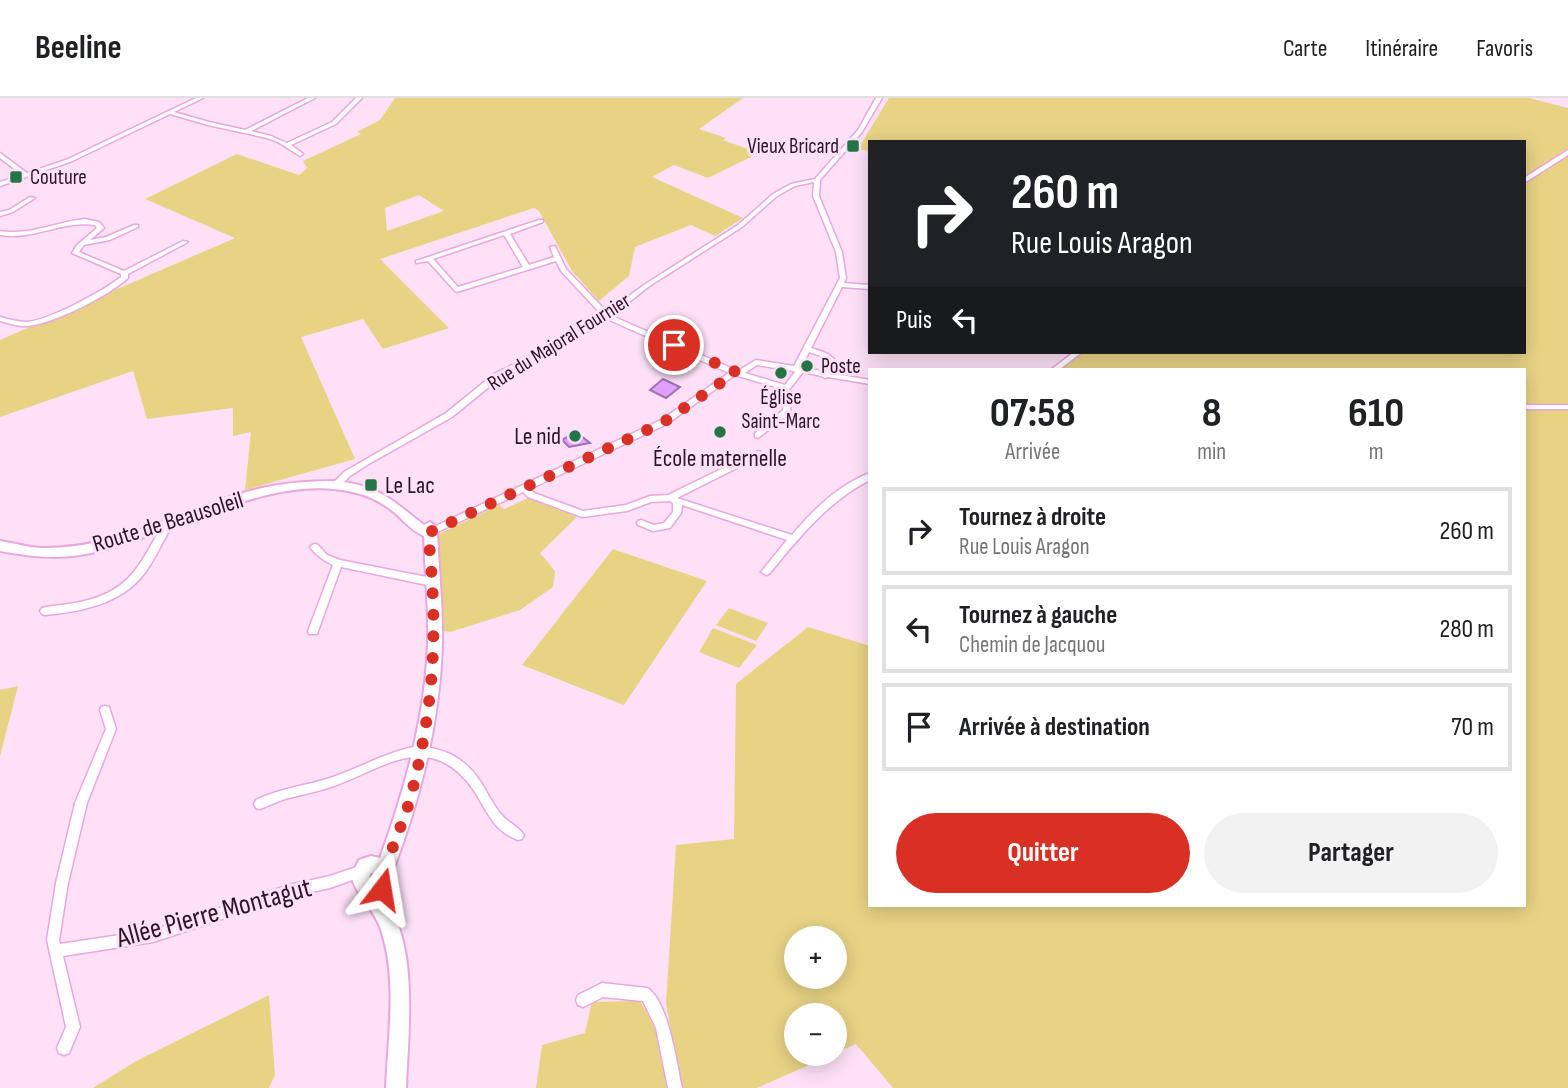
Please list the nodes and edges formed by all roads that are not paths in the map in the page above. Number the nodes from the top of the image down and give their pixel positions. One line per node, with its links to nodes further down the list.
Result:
1 (200, 98): 5 (street)
2 (312, 98): 6 (street)
3 (359, 98): 7 (street)
4 (879, 98): 12 (street)
5 (171, 113): 6 (street); 11 (street)
6 (247, 131): 7 (street)
7 (289, 144): 9 (street)
8 (1568, 152): 13 (street)
9 (300, 154)
10 (0, 155): 11 (street)
11 (27, 176): 14 (street)
12 (817, 180): 32 (street); 34 (street, Rue du Majoral Fournier)
13 (1526, 180)
14 (0, 184)
15 (32, 198): 16 (street)
16 (0, 215): 18 (street)
17 (541, 221): 21 (street)
18 (0, 223)
19 (136, 226): 25 (street)
20 (0, 233): 22 (street)
21 (506, 233): 27 (street); 30 (street)
22 (15, 236): 23 (street); 25 (street)
23 (3, 242)
24 (185, 242): 31 (street)
25 (81, 244): 31 (street)
26 (553, 247): 28 (street)
27 (429, 258): 29 (street); 30 (street)
28 (558, 258): 30 (street); 34 (street)
29 (418, 262)
30 (527, 268)
31 (124, 273): 35 (street)
32 (842, 285): 33 (street); 36 (street)
33 (868, 287)
34 (607, 316): 40 (street); 49 (street, Rue du Majoral Fournier)
35 (0, 318)
36 (808, 350): 39 (street); 41 (street)
37 (1075, 354): 38 (street)
38 (1057, 368)
39 (798, 370): 40 (street); 41 (street); 43 (street)
40 (737, 373): 43 (street); 50 (street)
41 (825, 376): 42 (street)
42 (868, 382)
43 (788, 388): 46 (street)
44 (1526, 407): 45 (street)
45 (1568, 407)
46 (758, 435)
47 (758, 454): 51 (street)
48 (868, 477): 55 (street)
49 (337, 485): 53 (main road, Route de Beausoleil); 54 (main road, Route de Beausoleil)
50 (525, 489): 51 (street); 54 (street)
51 (674, 500): 52 (street); 55 (street)
52 (641, 523)
53 (164, 526): 56 (main road, Route de Beausoleil); 61 (street)
54 (429, 529): 60 (main road)
55 (793, 539): 59 (street)
56 (0, 546)
57 (316, 547): 58 (street)
58 (338, 563): 60 (street); 62 (street)
59 (766, 572)
60 (432, 582): 64 (main road)
61 (44, 611)
62 (313, 631)
63 (104, 710): 68 (street)
64 (422, 750): 65 (street); 66 (street); 67 (main road)
65 (260, 804)
66 (518, 835)
67 (371, 876): 68 (street, Allée Pierre Montagut); 71 (main road)
68 (56, 951): 70 (street)
69 (583, 1000): 72 (street)
70 (64, 1048)
71 (396, 1088)
72 (675, 1088)

